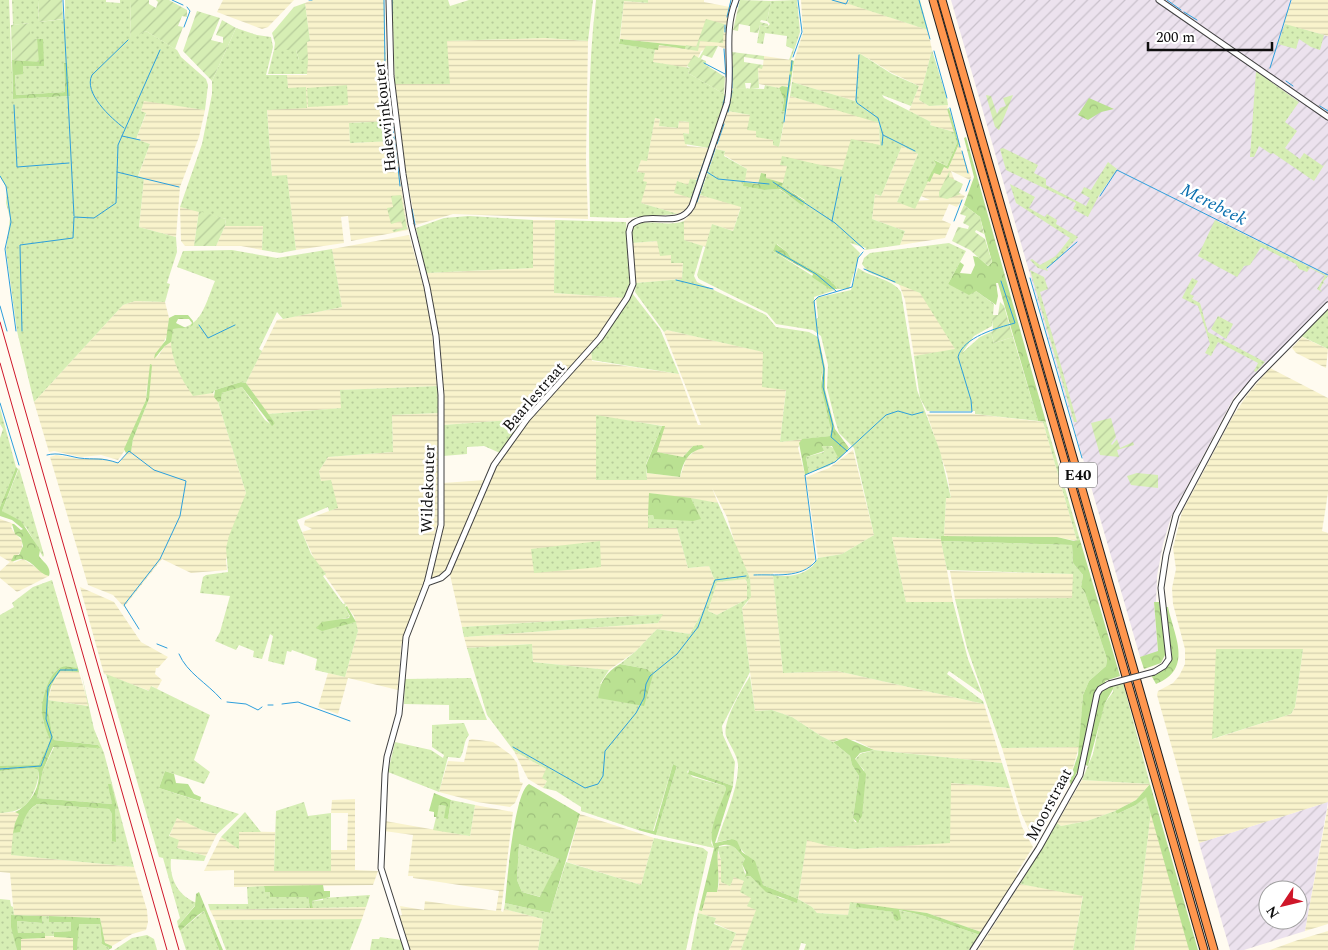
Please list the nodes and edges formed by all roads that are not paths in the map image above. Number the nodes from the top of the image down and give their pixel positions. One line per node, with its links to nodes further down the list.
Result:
1 (389, 0): 7 (street, Halewijnkouter)
2 (736, 0): 9 (street, Baarlestraat)
3 (933, 0): 12 (highway, E40)
4 (942, 0): 13 (highway, E40)
5 (1159, 0): 6 (street)
6 (1328, 117)
7 (412, 230): 9 (street, Wildekouter)
8 (1328, 305): 11 (street, Moorstraat, bridge)
9 (427, 583): 10 (street, Wildekouter)
10 (407, 950)
11 (973, 950)
12 (1204, 950)
13 (1214, 950)

